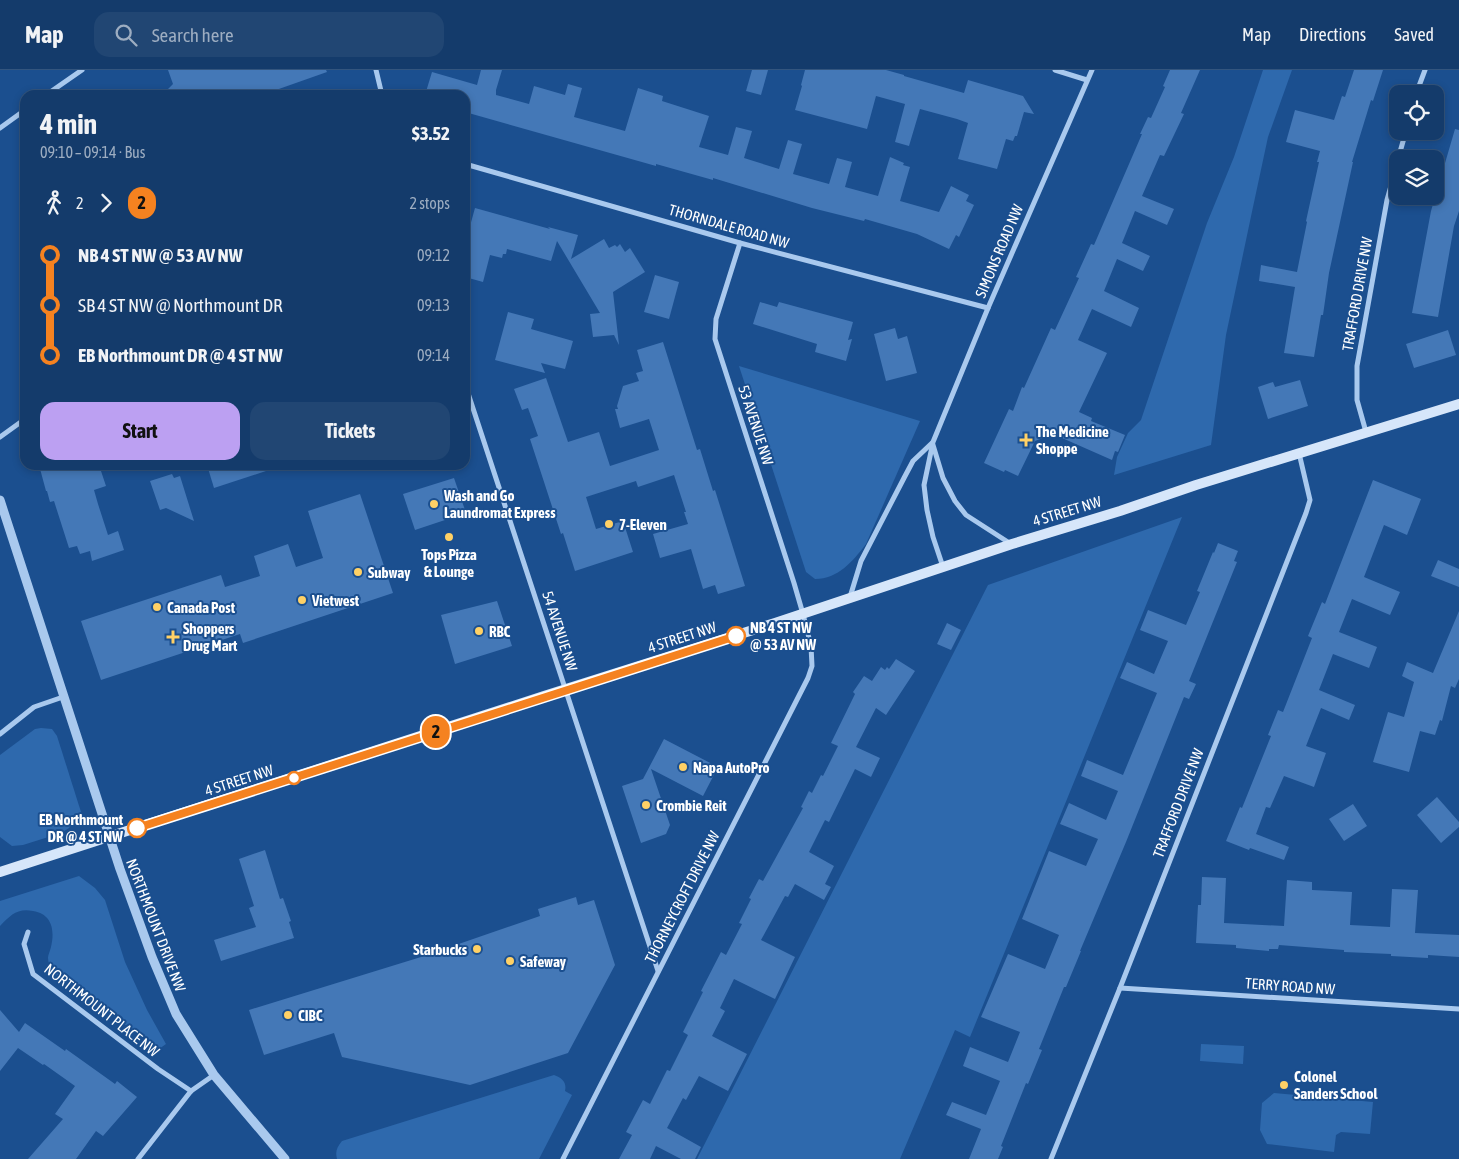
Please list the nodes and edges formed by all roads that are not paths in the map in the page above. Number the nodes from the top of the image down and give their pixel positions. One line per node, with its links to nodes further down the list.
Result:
1 (82, 70): 8 (street)
2 (376, 70): 9 (street)
3 (1056, 70): 6 (street)
4 (1092, 70): 6 (street, SIMONS ROAD NW)
5 (1425, 70): 7 (street)
6 (1087, 80): 15 (street, SIMONS ROAD NW)
7 (1419, 85)
8 (53, 90)
9 (381, 90)
10 (20, 114): 11 (street)
11 (0, 128)
12 (470, 165): 14 (street, THORNDALE ROAD NW)
13 (1389, 193): 19 (street, TRAFFORD DRIVE NW)
14 (740, 243): 15 (street, THORNDALE ROAD NW); 27 (street, 53 AVENUE NW)
15 (988, 308): 21 (street, SIMONS ROAD NW)
16 (470, 399): 28 (street, 54 AVENUE NW)
17 (1459, 404): 19 (main road, 4 STREET NW)
18 (20, 423): 20 (street)
19 (1366, 432): 22 (main road, 4 STREET NW)
20 (0, 437)
21 (932, 442): 24 (street); 25 (street, SIMONS ROAD NW); 26 (street, SIMONS ROAD NW)
22 (1299, 453): 24 (main road, 4 STREET NW); 35 (street, TRAFFORD DRIVE NW)
23 (0, 500): 29 (street, NORTHMOUNT DRIVE NW)
24 (1012, 544): 25 (main road, 4 STREET NW)
25 (943, 567): 26 (main road, 4 STREET NW)
26 (850, 599): 27 (main road, 4 STREET NW)
27 (803, 614): 28 (main road, 4 STREET NW); 34 (street, THORNEYCROFT DRIVE NW)
28 (566, 690): 31 (main road, 4 STREET NW); 34 (street, 54 AVENUE NW)
29 (63, 697): 30 (street); 31 (street, NORTHMOUNT DRIVE NW)
30 (0, 734)
31 (109, 837): 32 (main road, 4 STREET NW); 37 (street, NORTHMOUNT DRIVE NW)
32 (0, 872)
33 (28, 932): 38 (street, NORTHMOUNT PLACE NW)
34 (658, 971): 41 (street, THORNEYCROFT DRIVE NW)
35 (1120, 988): 36 (street, TERRY ROAD NW); 42 (street, TRAFFORD DRIVE NW)
36 (1459, 1009)
37 (214, 1075): 38 (street); 40 (street, NORTHMOUNT DRIVE NW)
38 (191, 1091): 39 (street)
39 (138, 1159)
40 (285, 1159)
41 (563, 1159)
42 (1051, 1159)

